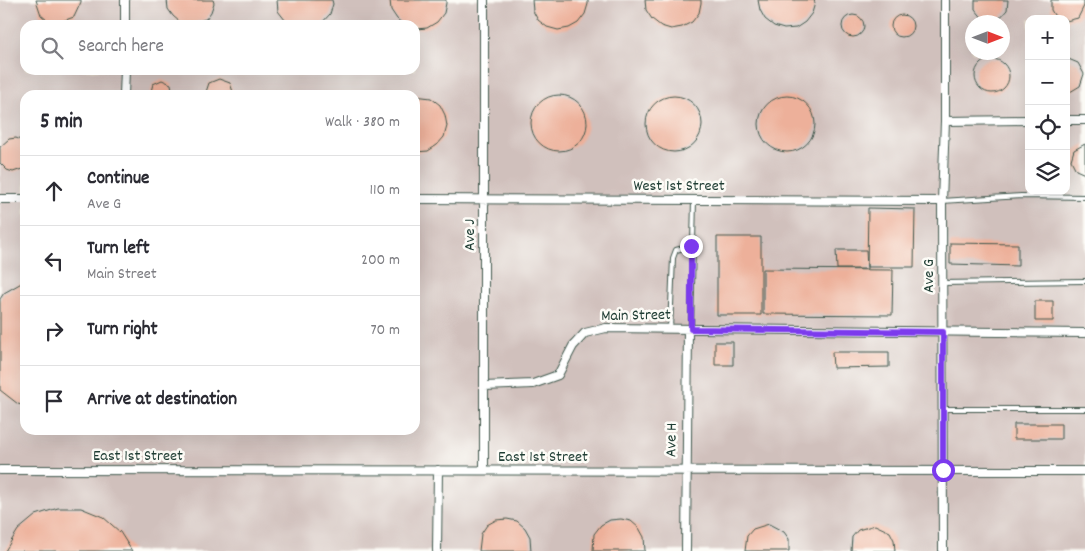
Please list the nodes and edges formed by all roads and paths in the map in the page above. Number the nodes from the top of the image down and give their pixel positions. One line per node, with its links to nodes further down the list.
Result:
1 (125, 0): 4 (street)
2 (484, 0): 15 (street, Ave J)
3 (945, 0): 10 (street, Ave G)
4 (125, 20)
5 (124, 75): 6 (street)
6 (124, 90)
7 (1025, 120): 10 (street)
8 (1070, 120): 9 (street)
9 (1085, 120)
10 (945, 121): 17 (street, Ave G)
11 (1085, 197): 17 (lane)
12 (0, 198): 13 (street)
13 (20, 199)
14 (420, 199): 15 (street, West 1st Street)
15 (484, 199): 16 (street, West 1st Street); 25 (street, Ave J)
16 (694, 200): 17 (street, West 1st Street); 18 (lane)
17 (942, 201): 20 (street, Ave G)
18 (691, 246): 21 (lane); 22 (lane)
19 (1085, 282): 20 (lane)
20 (943, 283): 23 (street, Ave G)
21 (670, 329): 22 (street, Main Street); 25 (street, Main Street)
22 (689, 329): 23 (street, Main Street); 32 (street, Ave H)
23 (943, 332): 24 (street, Main Street); 26 (street, Ave G)
24 (1085, 333)
25 (484, 386): 30 (street, Ave J)
26 (943, 409): 27 (lane); 31 (street, Ave G)
27 (1085, 409)
28 (0, 470): 29 (street, East 1st Street)
29 (438, 470): 30 (street, East 1st Street); 34 (street)
30 (484, 470): 32 (street, East 1st Street)
31 (943, 470): 32 (street, East 1st Street); 33 (street, East 1st Street); 36 (street, Ave G)
32 (686, 471): 35 (street, Ave H)
33 (1085, 471)
34 (437, 551)
35 (686, 551)
36 (943, 551)

